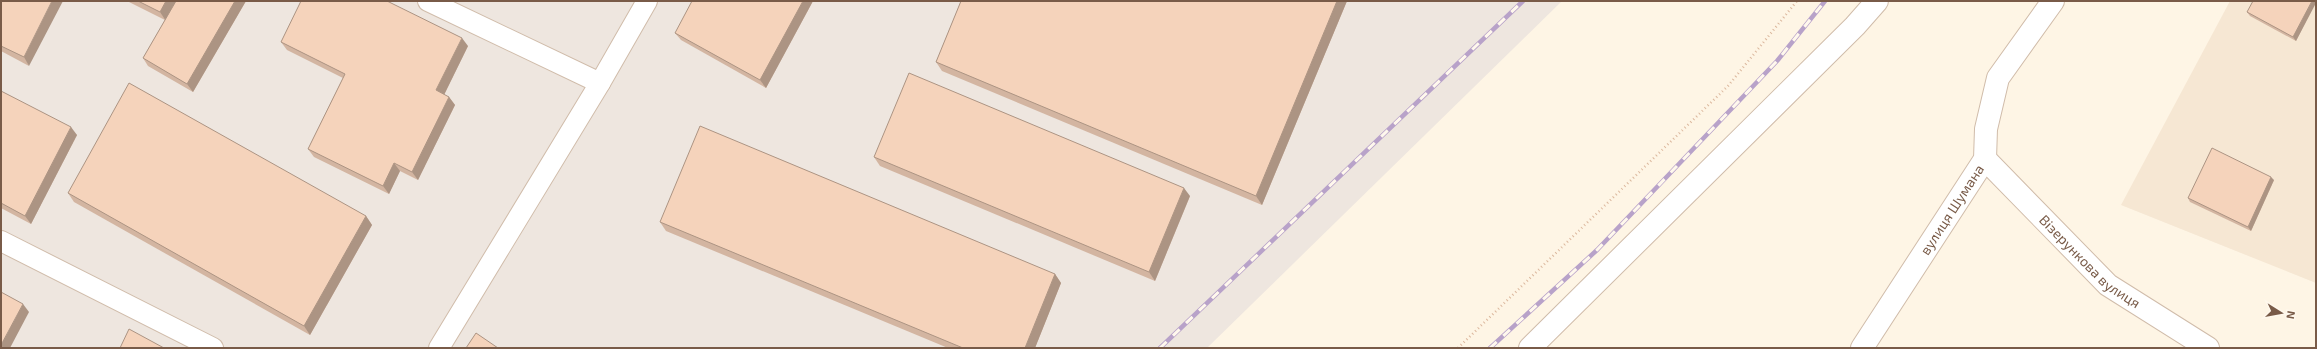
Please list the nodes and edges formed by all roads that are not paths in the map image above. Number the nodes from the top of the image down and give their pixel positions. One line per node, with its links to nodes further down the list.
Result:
1 (428, 1): 5 (lane)
2 (647, 1): 5 (lane)
3 (1877, 1): 10 (street)
4 (2053, 1): 6 (street, вулиця Шумана)
5 (600, 83): 9 (lane)
6 (1985, 159): 11 (street, вулиця Шумана); 12 (street, Візерункова вулиця)
7 (1, 241): 8 (lane)
8 (213, 348)
9 (439, 348)
10 (1530, 348)
11 (1862, 348)
12 (2208, 348)

